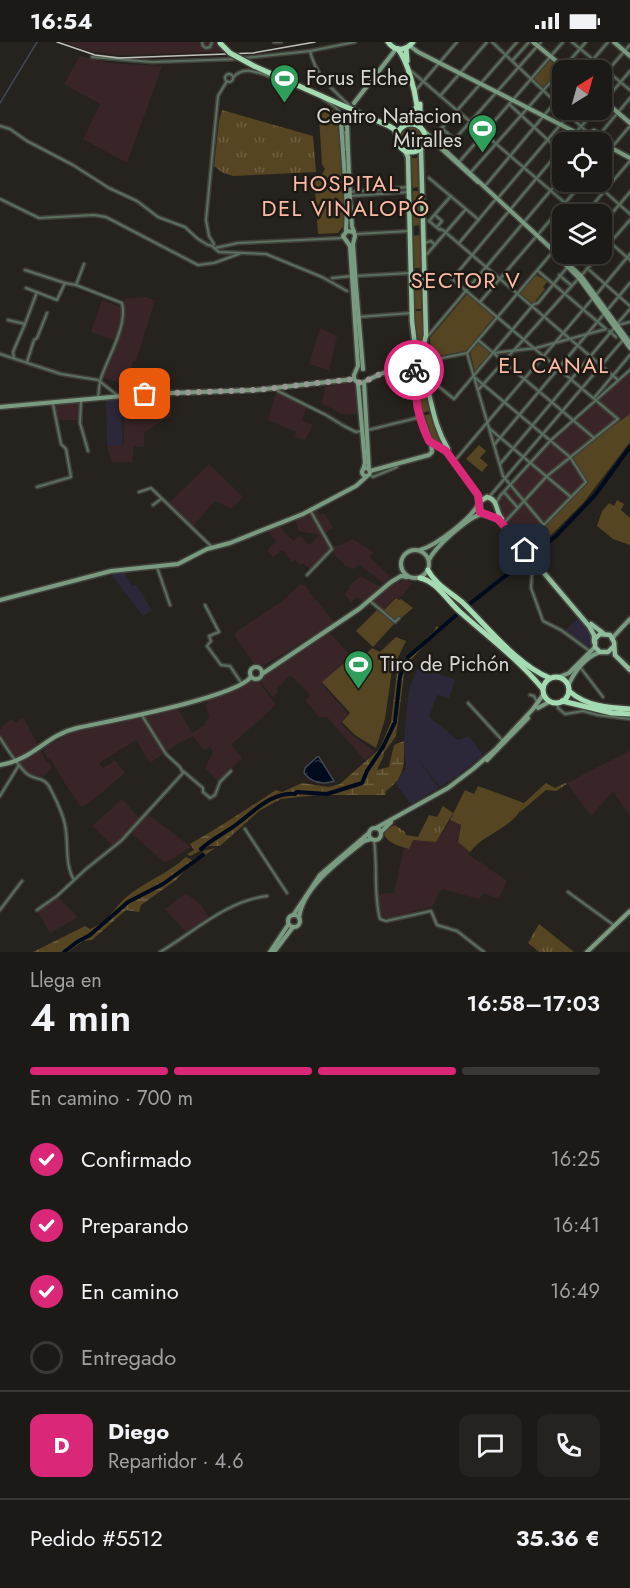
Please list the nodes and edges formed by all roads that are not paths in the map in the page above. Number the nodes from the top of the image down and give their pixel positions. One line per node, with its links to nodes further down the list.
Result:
1 (202, 42): 2 (street)
2 (212, 42)
3 (220, 42): 43 (highway, bridge)
4 (274, 42): 5 (street)
5 (281, 42)
6 (355, 42): 23 (street)
7 (458, 42): 33 (street)
8 (487, 42): 38 (street)
9 (492, 42): 25 (street)
10 (517, 42): 25 (street)
11 (531, 42): 18 (main road); 32 (street)
12 (563, 42): 26 (street)
13 (572, 42): 22 (street)
14 (586, 42): 22 (street)
15 (608, 42): 31 (street)
16 (614, 42): 24 (main road)
17 (389, 44): 21 (highway); 21 (main road)
18 (539, 44): 26 (main road); 36 (street)
19 (409, 45): 21 (highway); 33 (main road); 35 (highway)
20 (630, 45): 24 (street)
21 (398, 49): 74 (highway)
22 (580, 49): 30 (street); 31 (street)
23 (310, 51): 28 (street); 63 (street)
24 (624, 51): 27 (main road); 34 (street)
25 (505, 55): 32 (street); 47 (street)
26 (551, 56): 29 (main road); 41 (street)
27 (630, 56)
28 (92, 57)
29 (556, 60)
30 (572, 60)
31 (593, 60)
32 (512, 61): 36 (street)
33 (440, 63): 38 (main road); 44 (street)
34 (612, 65)
35 (410, 68): 44 (street); 49 (highway)
36 (518, 68): 41 (street); 53 (street)
37 (630, 71): 46 (street)
38 (460, 73): 47 (main road); 54 (street)
39 (612, 75): 46 (street)
40 (233, 78): 42 (street); 42 (street); 43 (street)
41 (531, 79): 52 (street); 56 (street)
42 (227, 81): 145 (street)
43 (291, 82): 48 (highway)
44 (423, 82): 49 (street); 54 (street)
45 (552, 82): 52 (street)
46 (620, 82): 50 (street); 51 (street)
47 (480, 83): 53 (main road); 62 (street)
48 (305, 88): 63 (highway); 106 (street)
49 (416, 90): 80 (highway)
50 (612, 90)
51 (630, 90)
52 (543, 91): 57 (street); 60 (street)
53 (497, 92): 56 (main road); 70 (street)
54 (440, 96): 62 (street)
55 (630, 98): 64 (street)
56 (513, 100): 58 (street); 60 (main road)
57 (552, 100)
58 (509, 104): 65 (street); 85 (street)
59 (552, 106): 66 (street)
60 (528, 107): 65 (street); 66 (main road)
61 (612, 108): 64 (main road)
62 (457, 110): 70 (street); 81 (street)
63 (358, 112): 72 (highway)
64 (618, 112): 76 (main road); 84 (street)
65 (522, 115): 78 (street); 92 (street)
66 (544, 115): 75 (main road); 78 (street)
67 (564, 120): 75 (street)
68 (572, 120): 79 (street)
69 (587, 120): 79 (street)
70 (470, 122): 85 (street); 89 (street)
71 (341, 123): 106 (main road)
72 (384, 123): 86 (highway); 106 (street)
73 (346, 124): 106 (main road)
74 (407, 124): 80 (highway); 86 (highway)
75 (561, 124): 82 (main road); 88 (street)
76 (630, 125): 93 (street)
77 (0, 126): 145 (street)
78 (534, 127): 88 (street); 98 (street)
79 (580, 127): 82 (street); 83 (street)
80 (422, 128): 87 (main road); 90 (highway)
81 (442, 128): 87 (street); 89 (street)
82 (576, 132)
83 (584, 132)
84 (602, 132)
85 (484, 133): 92 (street); 100 (street)
86 (397, 135): 96 (highway)
87 (433, 138): 95 (main road)
88 (548, 139): 91 (street); 103 (street)
89 (455, 140): 95 (street)
90 (425, 142): 94 (highway); 100 (main road)
91 (552, 142)
92 (496, 144): 98 (street); 105 (street)
93 (612, 146)
94 (421, 149): 96 (highway); 141 (main road)
95 (446, 149): 100 (main road)
96 (405, 151): 111 (main road)
97 (612, 151): 99 (main road)
98 (510, 156): 103 (street); 110 (street)
99 (630, 160): 102 (street)
100 (458, 162): 105 (main road)
101 (552, 162): 108 (street)
102 (625, 167): 104 (street); 109 (street)
103 (524, 168): 108 (street); 119 (street)
104 (630, 172)
105 (470, 174): 110 (main road)
106 (347, 176): 117 (main road); 134 (main road)
107 (429, 178): 118 (street)
108 (537, 179): 112 (street); 125 (street)
109 (612, 183)
110 (484, 186): 119 (main road)
111 (409, 189): 117 (street); 133 (main road)
112 (551, 191): 121 (street); 131 (street)
113 (574, 192): 121 (street)
114 (604, 192): 122 (street)
115 (606, 192): 123 (street)
116 (630, 192): 123 (street)
117 (350, 194): 136 (main road)
118 (451, 196): 124 (street); 128 (street)
119 (497, 199): 125 (main road); 129 (street)
120 (0, 200): 148 (street)
121 (565, 203): 137 (street)
122 (594, 204)
123 (619, 204): 126 (street); 127 (street)
124 (466, 209): 129 (street); 135 (street)
125 (510, 211): 131 (main road); 150 (street)
126 (612, 213)
127 (630, 214)
128 (435, 215): 132 (street); 132 (street)
129 (478, 220): 142 (street)
130 (630, 220): 140 (street)
131 (523, 223): 137 (main road); 155 (street)
132 (437, 227): 135 (street)
133 (410, 231): 136 (street); 159 (main road)
134 (345, 232): 136 (main road); 138 (street); 139 (main road)
135 (445, 232): 142 (street); 144 (street)
136 (355, 236): 139 (main road); 161 (main road)
137 (537, 236): 146 (main road); 164 (street)
138 (338, 237): 139 (street); 145 (street)
139 (346, 240): 161 (main road)
140 (612, 240)
141 (424, 243): 144 (street); 201 (main road)
142 (459, 243): 150 (street)
143 (612, 244): 151 (street)
144 (435, 245): 149 (street)
145 (215, 246): 148 (street)
146 (552, 251)
147 (552, 253): 158 (street)
148 (239, 254): 173 (street)
149 (427, 254)
150 (472, 255): 155 (street); 172 (street)
151 (629, 257): 168 (street)
152 (84, 264): 169 (street)
153 (591, 264): 156 (street)
154 (568, 265): 160 (street); 162 (main road)
155 (486, 267): 164 (street); 172 (street)
156 (587, 268): 162 (street); 168 (street)
157 (25, 270): 165 (street)
158 (538, 270): 166 (street); 176 (street)
159 (411, 273): 161 (street); 185 (main road)
160 (560, 275): 166 (street); 170 (street)
161 (354, 276): 163 (street); 187 (main road); 229 (main road)
162 (580, 277): 170 (street); 177 (main road)
163 (332, 278)
164 (500, 279): 176 (street); 179 (street)
165 (65, 283): 169 (street); 174 (street)
166 (552, 283): 175 (street); 181 (street)
167 (630, 283): 178 (street)
168 (605, 284): 177 (street); 178 (street)
169 (76, 285): 239 (street)
170 (572, 286): 175 (street)
171 (26, 288): 174 (street)
172 (466, 290): 179 (street); 201 (street)
173 (347, 291)
174 (37, 292): 192 (street)
175 (565, 293): 182 (street); 186 (street)
176 (518, 294): 181 (street); 188 (street)
177 (595, 296): 182 (street); 183 (main road)
178 (619, 296): 180 (street); 183 (street)
179 (480, 302): 188 (street)
180 (630, 305): 193 (street)
181 (532, 306): 186 (street); 195 (street)
182 (584, 309): 190 (street); 197 (street)
183 (606, 311): 190 (street); 193 (main road)
184 (47, 313): 222 (street)
185 (413, 313): 187 (street); 214 (main road)
186 (544, 316): 197 (street); 202 (street)
187 (358, 317): 226 (main road)
188 (498, 317): 195 (street); 204 (street)
189 (8, 320): 192 (street)
190 (598, 322): 194 (street); 198 (street)
191 (630, 322): 193 (street)
192 (25, 324): 219 (street)
193 (616, 325): 196 (street); 200 (main road)
194 (606, 328): 196 (street); 198 (street)
195 (513, 329): 202 (street); 212 (street)
196 (610, 332): 199 (street); 217 (street)
197 (564, 333): 203 (street); 205 (street)
198 (587, 334): 203 (street); 207 (street)
199 (616, 337)
200 (625, 337): 206 (main road); 209 (main road); 223 (street)
201 (426, 339): 218 (main road)
202 (524, 339): 208 (street); 210 (street)
203 (570, 339): 205 (street); 207 (street)
204 (478, 340): 211 (street); 212 (street)
205 (555, 343): 208 (street); 216 (street)
206 (630, 343)
207 (578, 345): 217 (street); 225 (street)
208 (536, 348): 210 (street); 216 (street)
209 (630, 348)
210 (514, 351): 212 (street); 221 (street)
211 (467, 353): 218 (street); 234 (street)
212 (493, 353): 221 (street); 234 (street)
213 (0, 354): 219 (street)
214 (416, 354): 218 (main road); 220 (main road)
215 (630, 355): 233 (street)
216 (544, 356): 225 (street); 236 (street)
217 (590, 356): 223 (street); 237 (street)
218 (427, 358): 230 (main road)
219 (14, 360): 222 (street)
220 (411, 362): 224 (main road); 227 (main road)
221 (504, 362): 236 (street); 242 (street)
222 (27, 363): 239 (street)
223 (602, 366): 233 (street); 244 (street)
224 (404, 368): 227 (main road); 232 (main road)
225 (559, 368): 237 (street); 246 (street)
226 (363, 369): 229 (main road); 241 (main road)
227 (414, 370): 230 (main road); 257 (main road)
228 (630, 370): 238 (street)
229 (356, 371): 235 (main road)
230 (425, 371): 286 (main road)
231 (370, 374): 232 (main road)
232 (376, 375): 241 (main road)
233 (613, 375): 238 (street); 250 (street)
234 (473, 376): 240 (street); 242 (street); 245 (street)
235 (354, 379): 241 (main road); 243 (main road)
236 (525, 379): 246 (street); 252 (street)
237 (571, 379): 244 (street); 253 (street)
238 (618, 380): 250 (street)
239 (100, 381): 247 (street); 248 (street)
240 (432, 381)
241 (363, 382): 262 (main road)
242 (484, 384): 245 (street); 252 (street)
243 (277, 388): 247 (main road); 262 (street)
244 (582, 388): 250 (street); 255 (street)
245 (478, 390): 259 (street)
246 (539, 391): 253 (street); 256 (street)
247 (117, 396): 248 (main road)
248 (98, 397): 249 (main road)
249 (81, 398): 251 (main road); 270 (street)
250 (595, 399): 258 (street); 265 (street)
251 (52, 401): 254 (main road); 281 (street)
252 (505, 402): 256 (street); 259 (street)
253 (552, 402): 255 (street); 260 (street)
254 (0, 407)
255 (563, 411): 258 (street); 263 (street)
256 (520, 414): 260 (street); 264 (street)
257 (421, 417): 262 (street); 267 (main road)
258 (573, 420): 265 (street); 266 (street)
259 (487, 423): 261 (street); 273 (street)
260 (533, 424): 263 (street); 269 (street)
261 (490, 429): 264 (street); 268 (street)
262 (364, 431): 277 (main road)
263 (544, 434): 266 (street); 271 (street)
264 (500, 437): 268 (street); 269 (street)
265 (594, 437): 272 (street)
266 (551, 440): 272 (street); 274 (street)
267 (431, 443): 277 (main road); 290 (main road)
268 (494, 445): 275 (street)
269 (513, 448): 271 (street); 275 (street)
270 (88, 451)
271 (524, 457): 274 (street); 279 (street)
272 (570, 457): 278 (street); 287 (street)
273 (458, 458)
274 (531, 462): 278 (street); 280 (street)
275 (500, 464): 279 (street)
276 (397, 467): 277 (street)
277 (367, 473): 294 (main road)
278 (547, 476): 287 (street); 289 (street)
279 (506, 480): 280 (street); 283 (street)
280 (510, 485): 284 (street); 289 (street)
281 (37, 487)
282 (139, 492): 288 (street)
283 (495, 492): 285 (street); 286 (street)
284 (504, 492): 285 (street); 293 (street)
285 (500, 496): 292 (street)
286 (488, 497): 290 (main road); 292 (main road)
287 (571, 497): 298 (street)
288 (161, 499): 291 (street); 300 (street)
289 (524, 501): 293 (street); 298 (street)
290 (479, 503): 295 (main road); 302 (main road)
291 (153, 505)
292 (496, 506): 296 (main road); 297 (main road)
293 (518, 508): 297 (street)
294 (310, 510): 300 (main road); 309 (street)
295 (482, 514): 296 (main road); 303 (main road)
296 (490, 515): 301 (main road)
297 (505, 522): 299 (main road)
298 (544, 525): 299 (street)
299 (512, 531): 301 (main road)
300 (213, 548): 307 (main road)
301 (526, 549): 304 (main road)
302 (419, 550): 303 (main road); 305 (main road)
303 (429, 561): 308 (main road)
304 (537, 562): 322 (main road); 324 (main road)
305 (400, 566): 310 (main road); 312 (main road)
306 (526, 566): 326 (street)
307 (157, 567): 314 (main road); 316 (street)
308 (428, 570): 311 (main road); 313 (highway)
309 (307, 574)
310 (407, 577): 311 (main road); 312 (main road)
311 (420, 578): 313 (highway)
312 (391, 582): 315 (main road)
313 (445, 592): 320 (highway)
314 (0, 600)
315 (369, 600): 318 (street); 330 (main road)
316 (170, 605)
317 (205, 605): 335 (street)
318 (399, 618)
319 (630, 619): 321 (main road)
320 (475, 620): 334 (highway); 337 (highway)
321 (624, 625): 322 (main road); 323 (main road)
322 (604, 633): 323 (main road); 324 (main road)
323 (613, 639): 325 (main road)
324 (594, 644): 326 (street); 327 (main road); 328 (main road)
325 (613, 647): 328 (main road); 331 (main road)
326 (588, 648): 327 (street)
327 (591, 652): 333 (main road)
328 (603, 653): 329 (main road); 331 (main road)
329 (580, 667): 336 (main road); 339 (street)
330 (262, 671): 332 (main road); 332 (main road)
331 (630, 671)
332 (251, 677): 335 (main road)
333 (559, 677): 334 (highway); 336 (highway)
334 (550, 678): 337 (highway)
335 (242, 684): 345 (main road)
336 (568, 688): 341 (highway); 344 (highway)
337 (543, 692): 340 (highway); 343 (main road)
338 (530, 695): 343 (street)
339 (603, 697)
340 (549, 702): 341 (highway); 356 (main road)
341 (560, 702): 346 (highway); 346 (street)
342 (468, 703): 348 (street)
343 (539, 704): 354 (main road)
344 (630, 709)
345 (141, 714): 349 (main road); 351 (street)
346 (630, 717)
347 (0, 738): 349 (street)
348 (502, 740)
349 (17, 764): 350 (main road); 353 (street); 359 (street)
350 (0, 765)
351 (183, 771): 352 (street); 359 (street)
352 (231, 771)
353 (0, 796)
354 (376, 828): 356 (main road); 357 (main road)
355 (245, 829): 362 (street)
356 (381, 832): 358 (main road)
357 (369, 833): 358 (main road); 368 (main road)
358 (373, 840): 369 (main road); 375 (street)
359 (74, 880): 366 (street)
360 (22, 881): 364 (street)
361 (568, 892): 371 (street)
362 (287, 893)
363 (267, 896): 373 (street)
364 (1, 904): 365 (street)
365 (0, 910)
366 (37, 910)
367 (630, 912): 371 (main road)
368 (294, 915): 369 (main road); 370 (main road)
369 (299, 918): 370 (main road)
370 (291, 926): 374 (main road)
371 (615, 926): 372 (main road)
372 (590, 951)
373 (160, 952)
374 (272, 952)
375 (484, 952)

